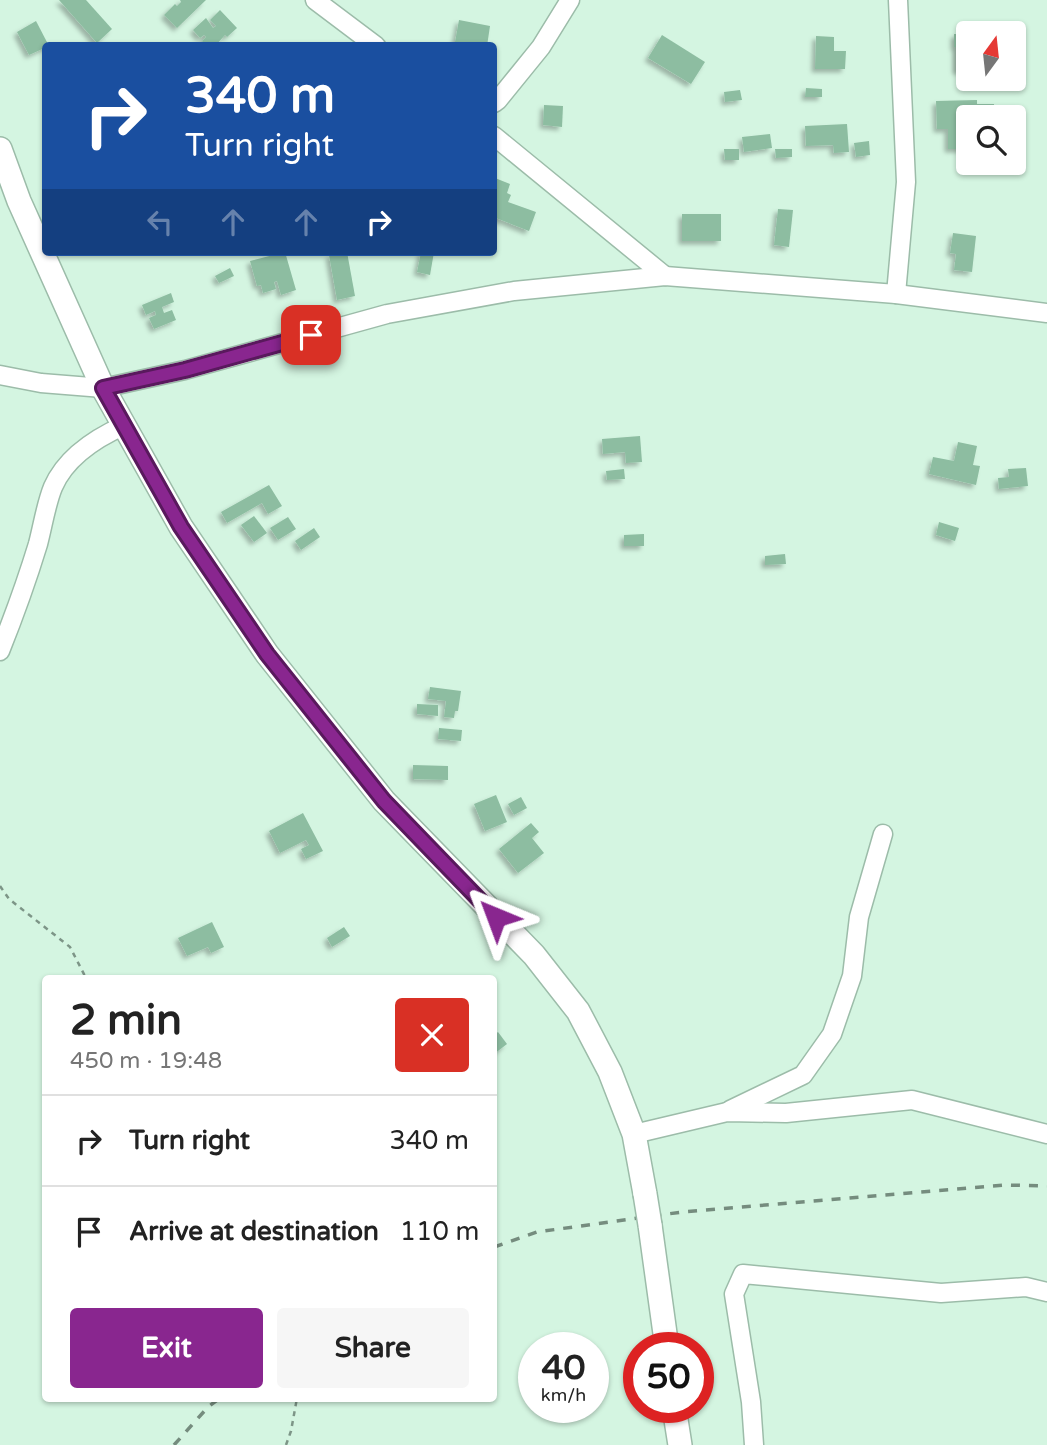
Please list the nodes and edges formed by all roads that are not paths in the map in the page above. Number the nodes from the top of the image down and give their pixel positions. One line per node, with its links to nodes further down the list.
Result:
1 (316, 0): 4 (street)
2 (570, 0): 5 (street)
3 (898, 0): 11 (street)
4 (371, 42)
5 (497, 99)
6 (497, 138): 10 (street)
7 (0, 149): 8 (main road)
8 (42, 252)
9 (44, 256): 14 (main road)
10 (665, 276): 11 (street); 14 (street)
11 (896, 294): 12 (street)
12 (1047, 313)
13 (0, 375): 14 (street)
14 (103, 388): 15 (main road)
15 (125, 425): 16 (street); 20 (main road)
16 (0, 651)
17 (883, 834): 18 (street)
18 (727, 1112): 19 (street); 20 (street)
19 (1047, 1133)
20 (634, 1134): 22 (main road, bridge)
21 (1047, 1292): 25 (street)
22 (665, 1332)
23 (677, 1423): 24 (main road)
24 (680, 1445)
25 (754, 1445)

